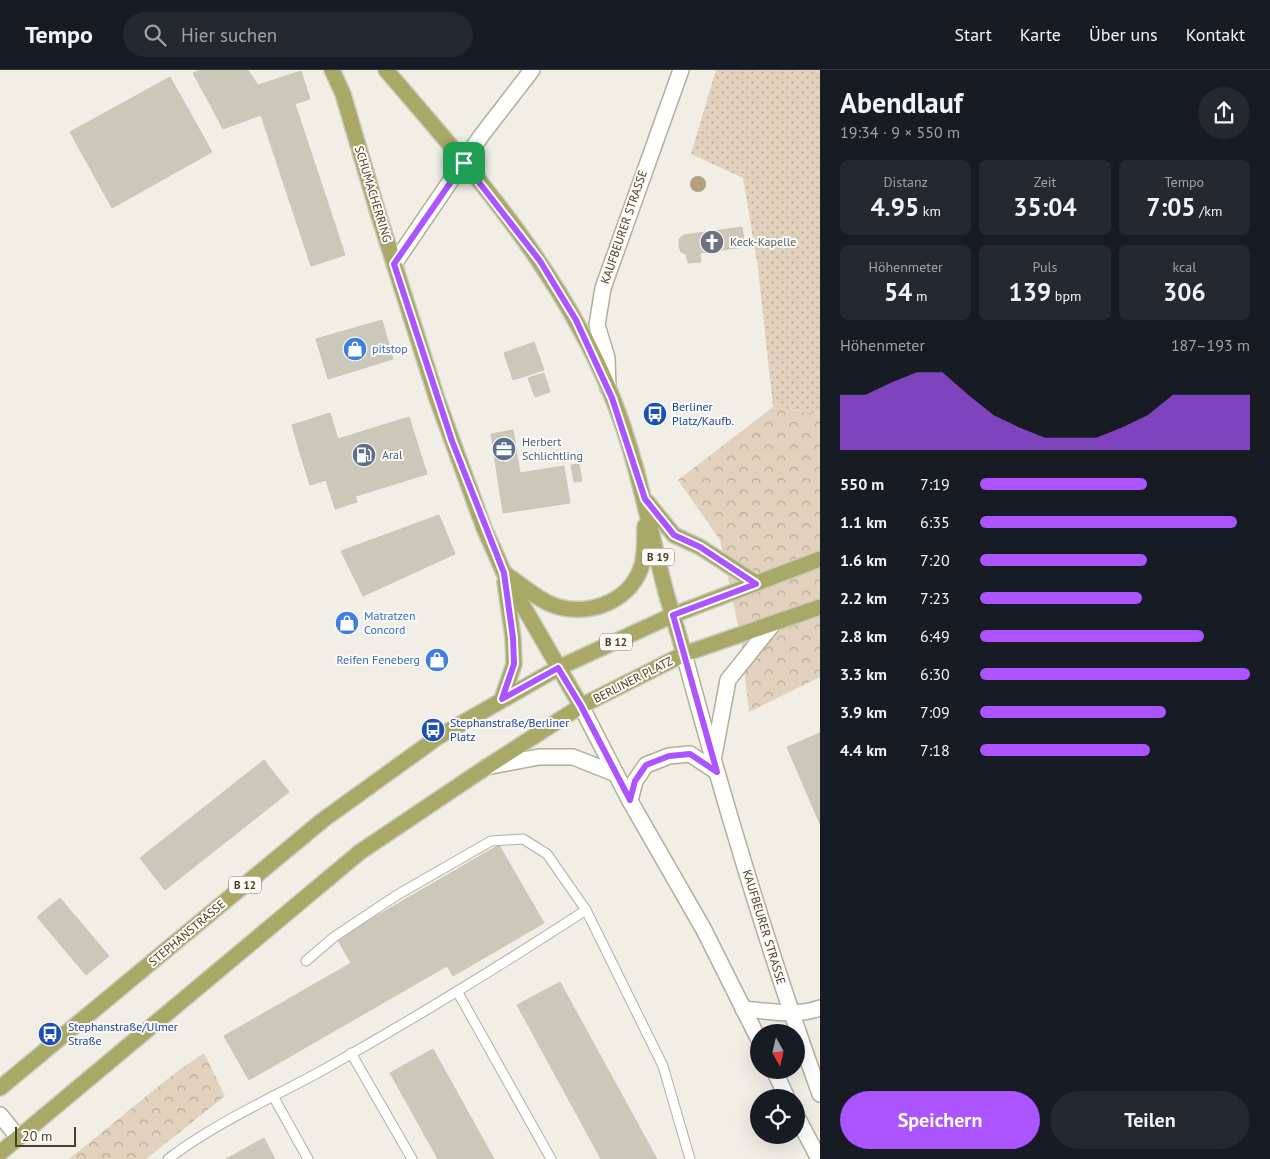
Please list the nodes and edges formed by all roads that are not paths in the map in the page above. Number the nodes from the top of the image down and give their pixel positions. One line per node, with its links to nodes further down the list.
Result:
1 (332, 70): 6 (main road, SCHUMACHERRING)
2 (386, 70): 5 (main road)
3 (532, 70): 5 (main road)
4 (681, 70): 7 (main road, KAUFBEURER STRASSE / B 19)
5 (464, 163): 6 (main road); 7 (main road)
6 (394, 264): 10 (main road, SCHUMACHERRING)
7 (608, 388): 8 (main road, B 19)
8 (645, 499): 10 (main road); 11 (main road); 13 (main road, BERLINER PLATZ / B 19)
9 (820, 560): 11 (main road)
10 (504, 573): 16 (main road, BERLINER PLATZ); 17 (main road)
11 (756, 584): 13 (main road)
12 (820, 607): 14 (main road, BERLINER PLATZ)
13 (673, 615): 15 (main road, BERLINER PLATZ / B 19); 16 (main road, B 12)
14 (772, 625): 15 (main road, BERLINER PLATZ); 19 (main road)
15 (684, 654): 18 (main road, BERLINER PLATZ); 19 (main road, BERLINER PLATZ / B 19)
16 (558, 668): 17 (main road, B 12); 18 (main road, BERLINER PLATZ)
17 (502, 699): 31 (main road, STEPHANSTRASSE / B 12)
18 (581, 706): 20 (main road, BERLINER PLATZ); 21 (main road, BERLINER PLATZ)
19 (715, 765): 22 (main road); 28 (main road, KAUFBEURER STRASSE / B 19)
20 (485, 768): 21 (main road); 36 (main road)
21 (616, 774): 22 (main road)
22 (630, 800): 27 (main road)
23 (586, 910): 24 (lane); 25 (lane); 42 (lane)
24 (306, 961)
25 (457, 991): 30 (lane); 41 (lane)
26 (820, 1008): 28 (main road)
27 (743, 1009): 28 (main road); 29 (main road)
28 (791, 1014): 32 (main road, KAUFBEURER STRASSE / B 19)
29 (751, 1024)
30 (350, 1054): 33 (lane); 40 (lane)
31 (0, 1088)
32 (820, 1094)
33 (273, 1096): 38 (lane); 39 (lane)
34 (0, 1115): 36 (main road)
35 (805, 1133): 43 (main road)
36 (18, 1137): 37 (main road)
37 (0, 1153)
38 (168, 1159)
39 (308, 1159)
40 (412, 1159)
41 (551, 1159)
42 (690, 1159)
43 (818, 1159)

